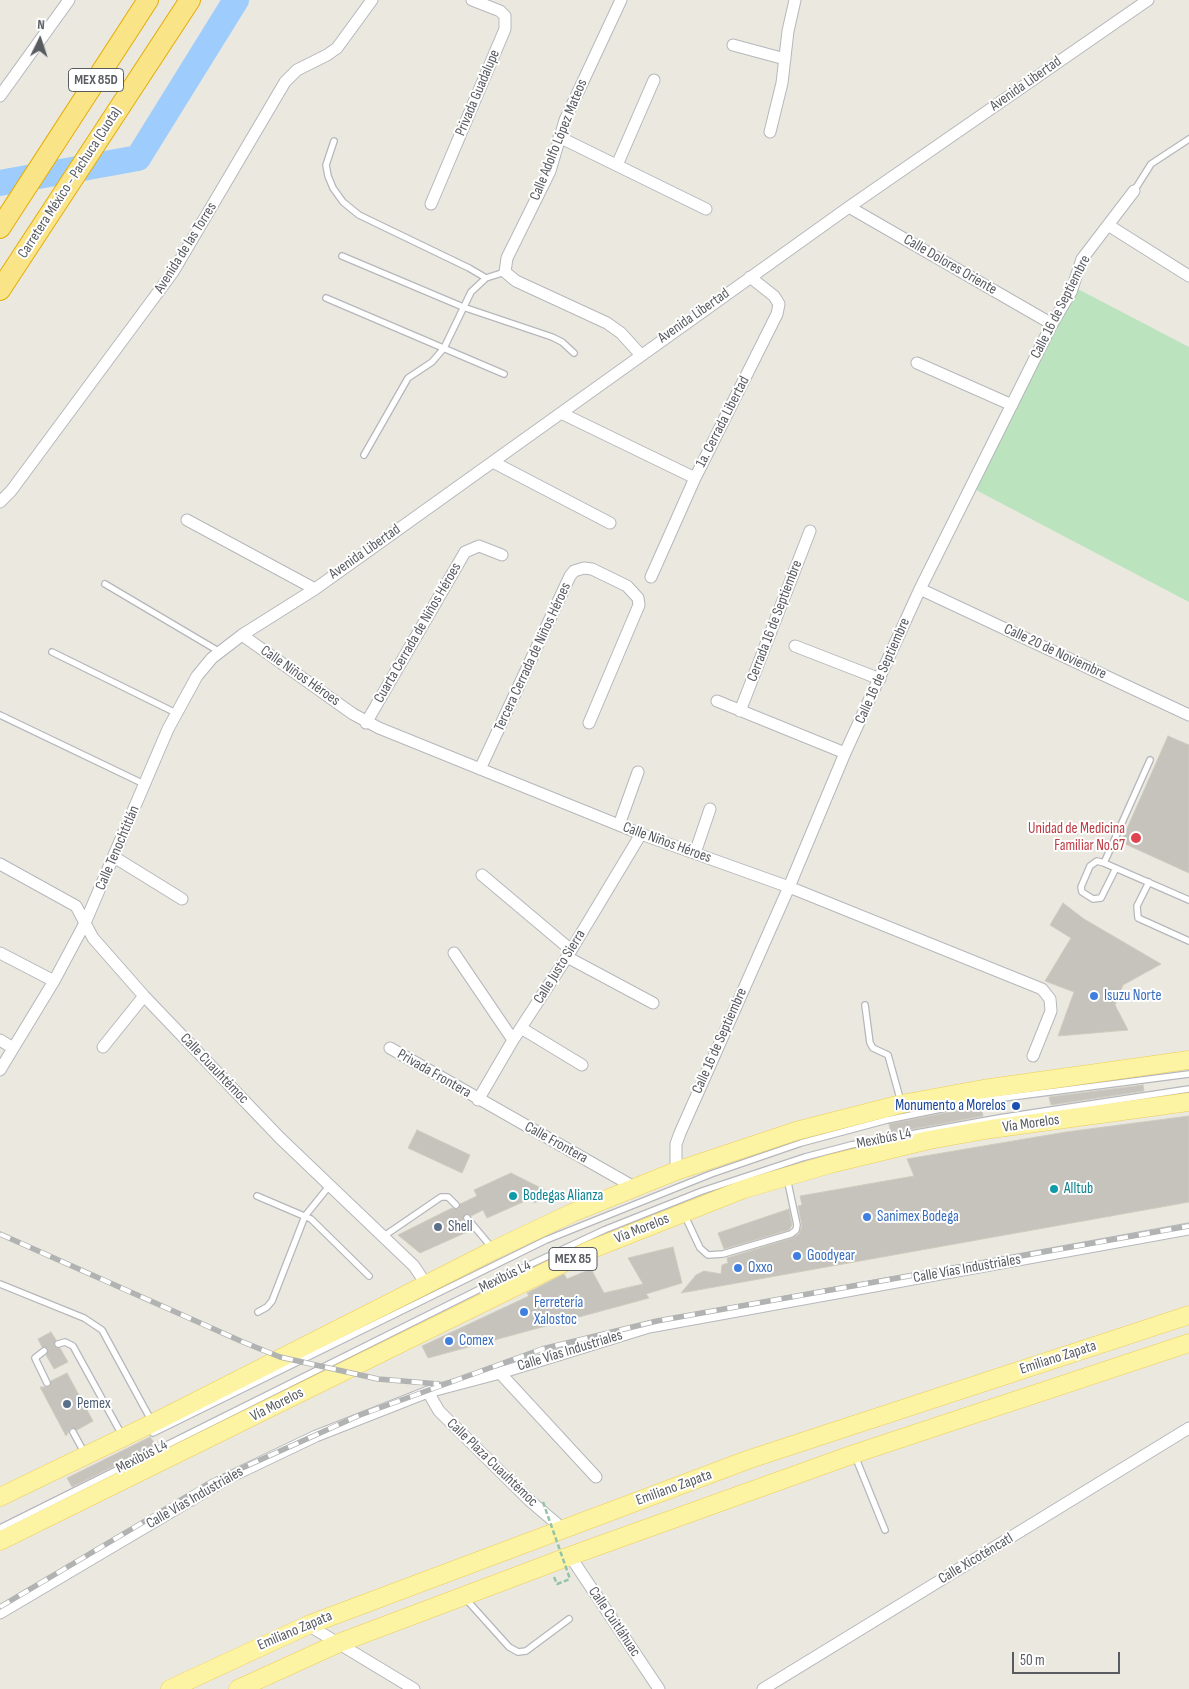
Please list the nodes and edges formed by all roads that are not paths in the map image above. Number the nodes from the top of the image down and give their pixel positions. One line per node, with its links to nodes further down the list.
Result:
1 (69, 0): 12 (street)
2 (148, 0): 23 (highway, MEX 85D)
3 (190, 0): 29 (highway, Carretera México - Pachuca (Cuota) / MEX 85D)
4 (372, 0): 43 (street, Avenida de las Torres)
5 (472, 0): 19 (street, Privada Guadalupe)
6 (620, 0): 14 (street, Calle Adolfo López Mateos)
7 (795, 0): 10 (street)
8 (1144, 1): 20 (street, Avenida Libertad)
9 (733, 45): 10 (street)
10 (785, 59): 13 (street)
11 (654, 80): 17 (street)
12 (0, 96)
13 (770, 132)
14 (559, 137): 17 (street); 25 (street, Calle Adolfo López Mateos)
15 (1189, 139): 18 (lane)
16 (334, 142): 28 (lane)
17 (616, 165): 21 (street)
18 (1134, 191): 22 (street, Calle 16 de Septiembre)
19 (431, 204)
20 (849, 207): 27 (street, Avenida Libertad); 32 (street, Calle Dolores Oriente)
21 (706, 209)
22 (1108, 225): 26 (street); 32 (street, Calle 16 de Septiembre)
23 (0, 228)
24 (342, 256): 31 (lane)
25 (505, 272): 28 (lane); 35 (street)
26 (1189, 276)
27 (750, 277): 35 (street, Avenida Libertad); 42 (street, 1a. Cerrada Libertad)
28 (486, 278): 31 (lane)
29 (0, 290)
30 (326, 298): 33 (lane)
31 (463, 307): 33 (lane); 34 (lane)
32 (1052, 324): 38 (street, Calle 16 de Septiembre)
33 (444, 348): 37 (lane); 40 (lane)
34 (574, 353)
35 (640, 354): 39 (street, Avenida Libertad)
36 (917, 363): 38 (street)
37 (504, 374)
38 (1012, 405): 51 (street, Calle 16 de Septiembre)
39 (561, 413): 41 (street, Avenida Libertad); 42 (street)
40 (364, 455)
41 (493, 462): 45 (street); 50 (street, Avenida Libertad)
42 (695, 478): 48 (street, 1a. Cerrada Libertad)
43 (0, 502)
44 (187, 520): 50 (street)
45 (610, 523)
46 (810, 531): 58 (street, Cerrada 16 de Septiembre)
47 (502, 555): 62 (street, Cuarta Cerrada de Niños Héroes)
48 (651, 577)
49 (105, 584): 55 (lane)
50 (315, 588): 52 (street, Avenida Libertad)
51 (920, 588): 56 (street, Calle 16 de Septiembre); 61 (street, Calle 20 de Noviembre)
52 (242, 635): 55 (street, Calle Tenochtitlán); 62 (street, Calle Niños Héroes)
53 (796, 646): 56 (street, Cerrada 16 de Septiembre)
54 (52, 652): 59 (lane)
55 (220, 652): 59 (street, Calle Tenochtitlán)
56 (880, 679): 64 (street, Calle 16 de Septiembre)
57 (717, 701): 58 (street)
58 (740, 711): 64 (street)
59 (176, 713): 68 (street, Calle Tenochtitlán)
60 (0, 715): 68 (lane)
61 (1189, 715)
62 (366, 723): 66 (street, Calle Niños Héroes)
63 (589, 723): 66 (street, Tercera Cerrada de Niños Héroes)
64 (845, 754): 79 (street, Calle 16 de Septiembre)
65 (1150, 760): 74 (lane)
66 (480, 769): 70 (street, Calle Niños Héroes)
67 (638, 772): 70 (street)
68 (144, 784): 73 (street, Calle Tenochtitlán)
69 (710, 810): 72 (street)
70 (619, 825): 71 (street, Calle Niños Héroes)
71 (641, 834): 72 (street, Calle Niños Héroes); 86 (street, Calle Justo Sierra)
72 (696, 854): 79 (street, Calle Niños Héroes)
73 (114, 857): 80 (street); 82 (street, Calle Tenochtitlán)
74 (1104, 862): 76 (lane); 76 (lane)
75 (0, 864): 82 (street, Calle Cuauhtémoc)
76 (1116, 868): 78 (lane)
77 (482, 875): 86 (street)
78 (1149, 882): 81 (lane); 83 (lane)
79 (789, 887): 97 (street, Calle Niños Héroes); 106 (street, Calle 16 de Septiembre)
80 (182, 898)
81 (1189, 900)
82 (86, 923): 87 (street, Calle Tenochtitlán); 88 (street, Calle Cuauhtémoc)
83 (1189, 941)
84 (0, 952): 87 (street)
85 (454, 953): 93 (street)
86 (569, 954): 89 (street); 91 (street, Calle Justo Sierra)
87 (54, 981): 95 (street, Calle Tenochtitlán)
88 (144, 996): 94 (street); 108 (street, Calle Cuauhtémoc)
89 (653, 1003)
90 (864, 1005): 105 (lane)
91 (521, 1028): 93 (street, Calle Justo Sierra); 99 (street)
92 (0, 1040): 95 (street)
93 (513, 1040): 103 (street, Calle Justo Sierra)
94 (103, 1046)
95 (13, 1048): 100 (street, Calle Tenochtitlán)
96 (390, 1048): 103 (street, Privada Frontera)
97 (1033, 1056)
98 (1189, 1060): 105 (main road, MEX 85)
99 (582, 1064)
100 (0, 1070)
101 (1189, 1074): 130 (lane, Mexibús L4)
102 (1189, 1089): 137 (lane, Mexibús L4)
103 (478, 1100): 109 (street, Calle Frontera)
104 (1189, 1102): 107 (main road, Vía Morelos / MEX 85)
105 (901, 1104): 106 (main road, MEX 85)
106 (676, 1171): 109 (main road, MEX 85)
107 (786, 1176): 112 (main road, Vía Morelos / MEX 85); 112 (lane)
108 (330, 1185): 113 (lane); 116 (street, Calle Cuauhtémoc)
109 (634, 1186): 117 (main road, MEX 85)
110 (257, 1196): 113 (lane)
111 (456, 1205): 116 (lane)
112 (683, 1212): 140 (main road, Vía Morelos / MEX 85)
113 (305, 1216): 118 (lane); 121 (lane)
114 (467, 1218): 117 (lane)
115 (1189, 1229): 126 (street, Calle Vías Industriales)
116 (384, 1236): 120 (street, Calle Cuauhtémoc)
117 (494, 1250): 120 (main road, MEX 85)
118 (369, 1276)
119 (0, 1284): 130 (lane)
120 (426, 1284): 130 (main road, MEX 85)
121 (258, 1312)
122 (1189, 1314): 138 (main road, Emiliano Zapata)
123 (1189, 1343): 133 (main road, Emiliano Zapata)
124 (58, 1344): 132 (lane)
125 (44, 1351): 127 (lane)
126 (500, 1373): 128 (street, Calle Vías Industriales); 135 (street)
127 (47, 1383)
128 (428, 1392): 138 (street, Calle Plaza Cuauhtémoc); 143 (street, Calle Vías Industriales)
129 (1189, 1428): 151 (street, Calle Xicoténcatl)
130 (151, 1429): 132 (main road, MEX 85)
131 (73, 1432): 134 (lane)
132 (123, 1437): 134 (main road, MEX 85)
133 (854, 1454): 139 (lane); 141 (main road, Emiliano Zapata)
134 (85, 1456): 136 (main road, MEX 85)
135 (596, 1477)
136 (0, 1497)
137 (0, 1528)
138 (563, 1529): 145 (main road, Emiliano Zapata)
139 (885, 1530)
140 (0, 1542)
141 (570, 1556): 142 (main road, Emiliano Zapata); 150 (street, Calle Cuitláhuac)
142 (464, 1596): 144 (lane); 146 (main road, Emiliano Zapata)
143 (0, 1613)
144 (570, 1619)
145 (308, 1625): 146 (street); 147 (main road, Emiliano Zapata)
146 (339, 1643): 148 (main road, Emiliano Zapata); 149 (street)
147 (170, 1689)
148 (238, 1689)
149 (414, 1689)
150 (659, 1689)
151 (763, 1689)

